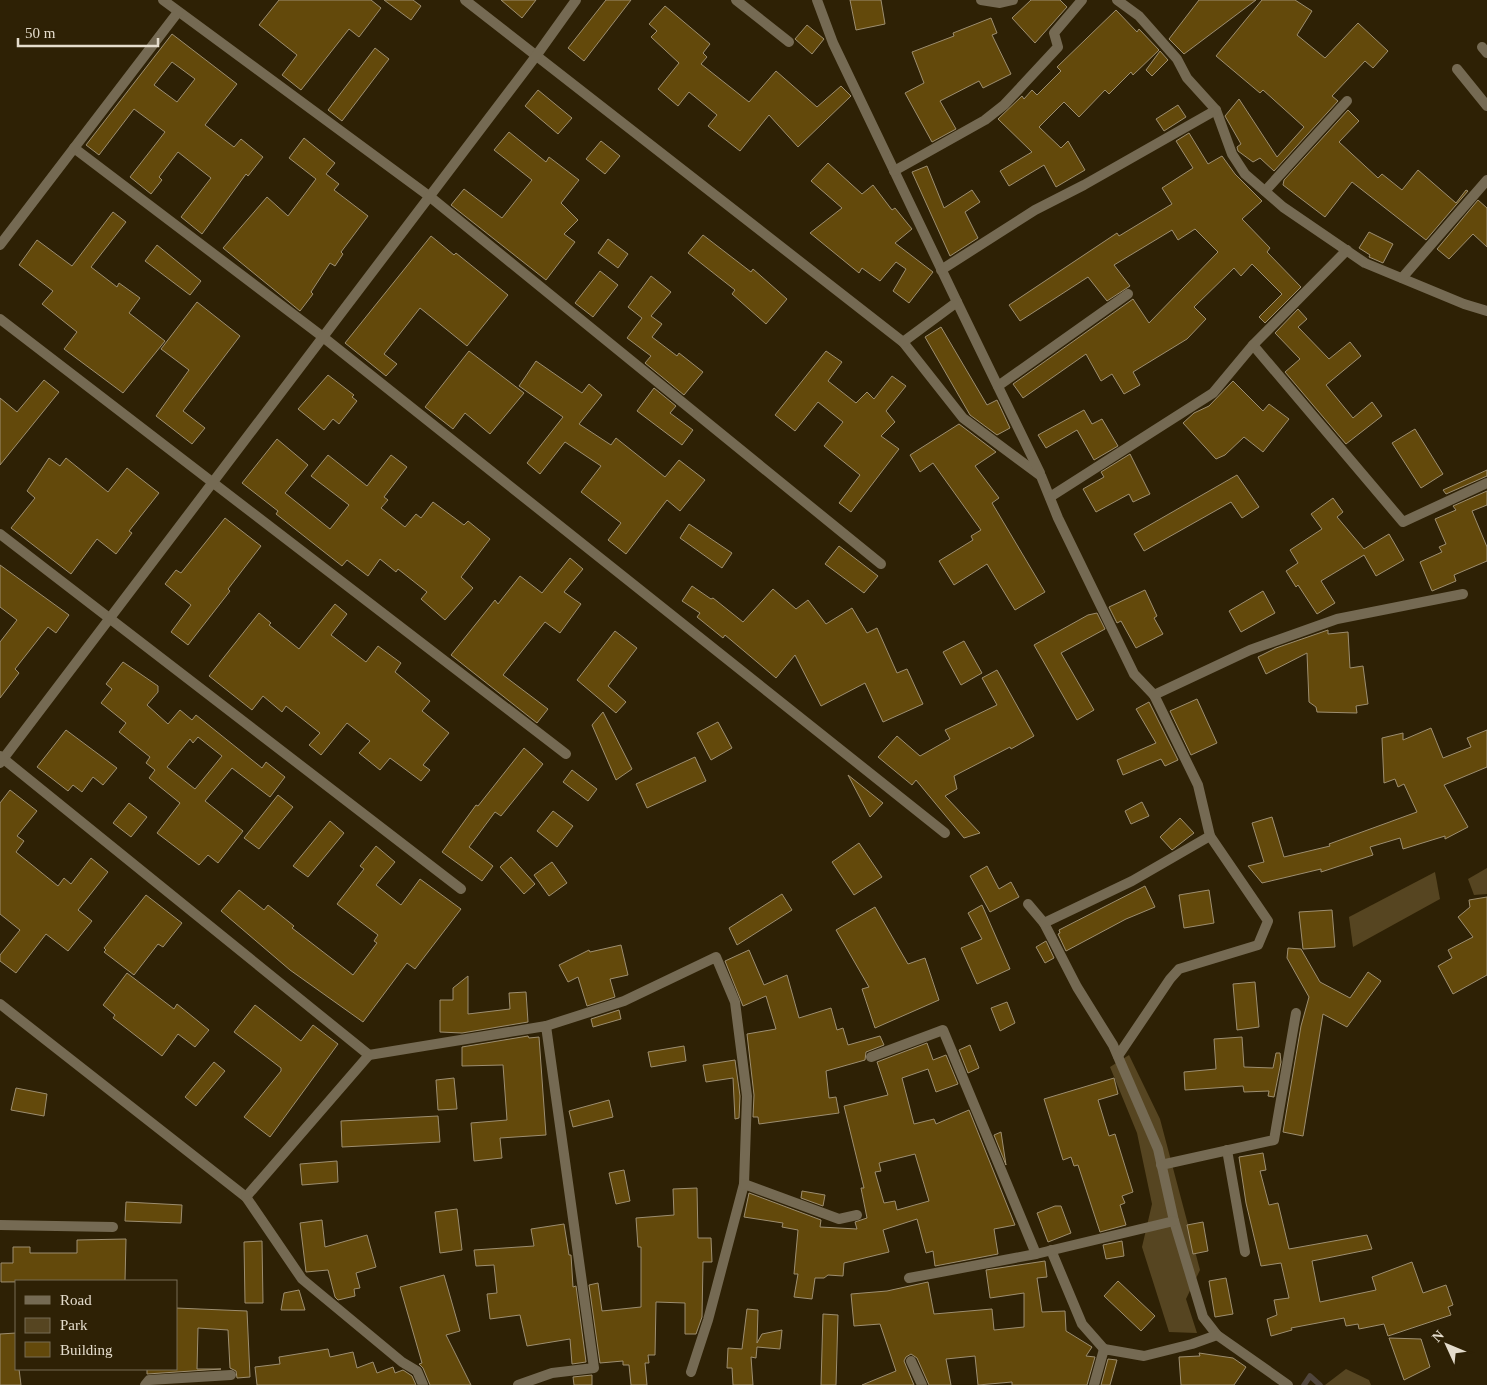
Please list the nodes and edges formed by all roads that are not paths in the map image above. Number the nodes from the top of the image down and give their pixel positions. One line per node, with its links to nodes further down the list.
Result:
1 (163, 0): 10 (street)
2 (465, 0): 12 (street)
3 (576, 0): 12 (street)
4 (736, 0): 11 (street)
5 (816, 0): 18 (street)
6 (981, 0): 7 (street)
7 (1013, 0)
8 (1082, 0): 18 (street)
9 (1117, 0): 16 (street)
10 (178, 12): 17 (street); 21 (street)
11 (789, 42)
12 (536, 56): 21 (street); 31 (street)
13 (1457, 69): 15 (street)
14 (1348, 101): 20 (street)
15 (1487, 106)
16 (1216, 110): 20 (street); 24 (street)
17 (74, 148): 22 (street); 30 (street)
18 (894, 171): 24 (street)
19 (1487, 180): 25 (street)
20 (1265, 192): 23 (street)
21 (429, 196): 30 (street); 39 (street)
22 (0, 245)
23 (1347, 250): 25 (street); 32 (street)
24 (941, 270): 27 (street)
25 (1402, 278): 28 (street)
26 (1128, 294): 33 (street)
27 (957, 302): 31 (street); 33 (street)
28 (1487, 311)
29 (0, 319): 35 (street)
30 (323, 337): 35 (street); 45 (street)
31 (903, 342): 34 (street)
32 (1253, 345): 36 (street); 37 (street)
33 (998, 386): 34 (street)
34 (1041, 476): 37 (street)
35 (212, 482): 41 (street); 43 (street)
36 (1487, 483)
37 (1050, 497): 42 (street)
38 (0, 534): 41 (street)
39 (881, 564)
40 (1463, 594): 42 (street)
41 (110, 618): 44 (street); 47 (street)
42 (1154, 695): 46 (street)
43 (566, 754)
44 (1, 759): 53 (street)
45 (945, 833)
46 (1210, 836): 49 (street); 54 (street)
47 (461, 889)
48 (1028, 904): 49 (street)
49 (1044, 923): 54 (street)
50 (0, 1004): 59 (street)
51 (1296, 1014): 56 (street)
52 (546, 1026): 53 (street); 58 (street); 75 (street)
53 (369, 1054): 59 (street)
54 (1118, 1056): 57 (street)
55 (871, 1057): 66 (street)
56 (1227, 1150): 57 (street); 65 (street)
57 (1161, 1165): 61 (street)
58 (744, 1184): 60 (street); 71 (street)
59 (246, 1197): 74 (street)
60 (857, 1215)
61 (1174, 1221): 64 (street); 68 (street)
62 (0, 1225): 63 (street)
63 (113, 1227)
64 (1051, 1250): 66 (street); 69 (street)
65 (1245, 1252)
66 (1036, 1254): 67 (street)
67 (909, 1278)
68 (1217, 1335): 69 (street); 78 (street)
69 (1104, 1349): 77 (street)
70 (911, 1360): 76 (street)
71 (691, 1372)
72 (231, 1375): 73 (street)
73 (145, 1385)
74 (422, 1385)
75 (518, 1385)
76 (922, 1385)
77 (1094, 1385)
78 (1288, 1385)

